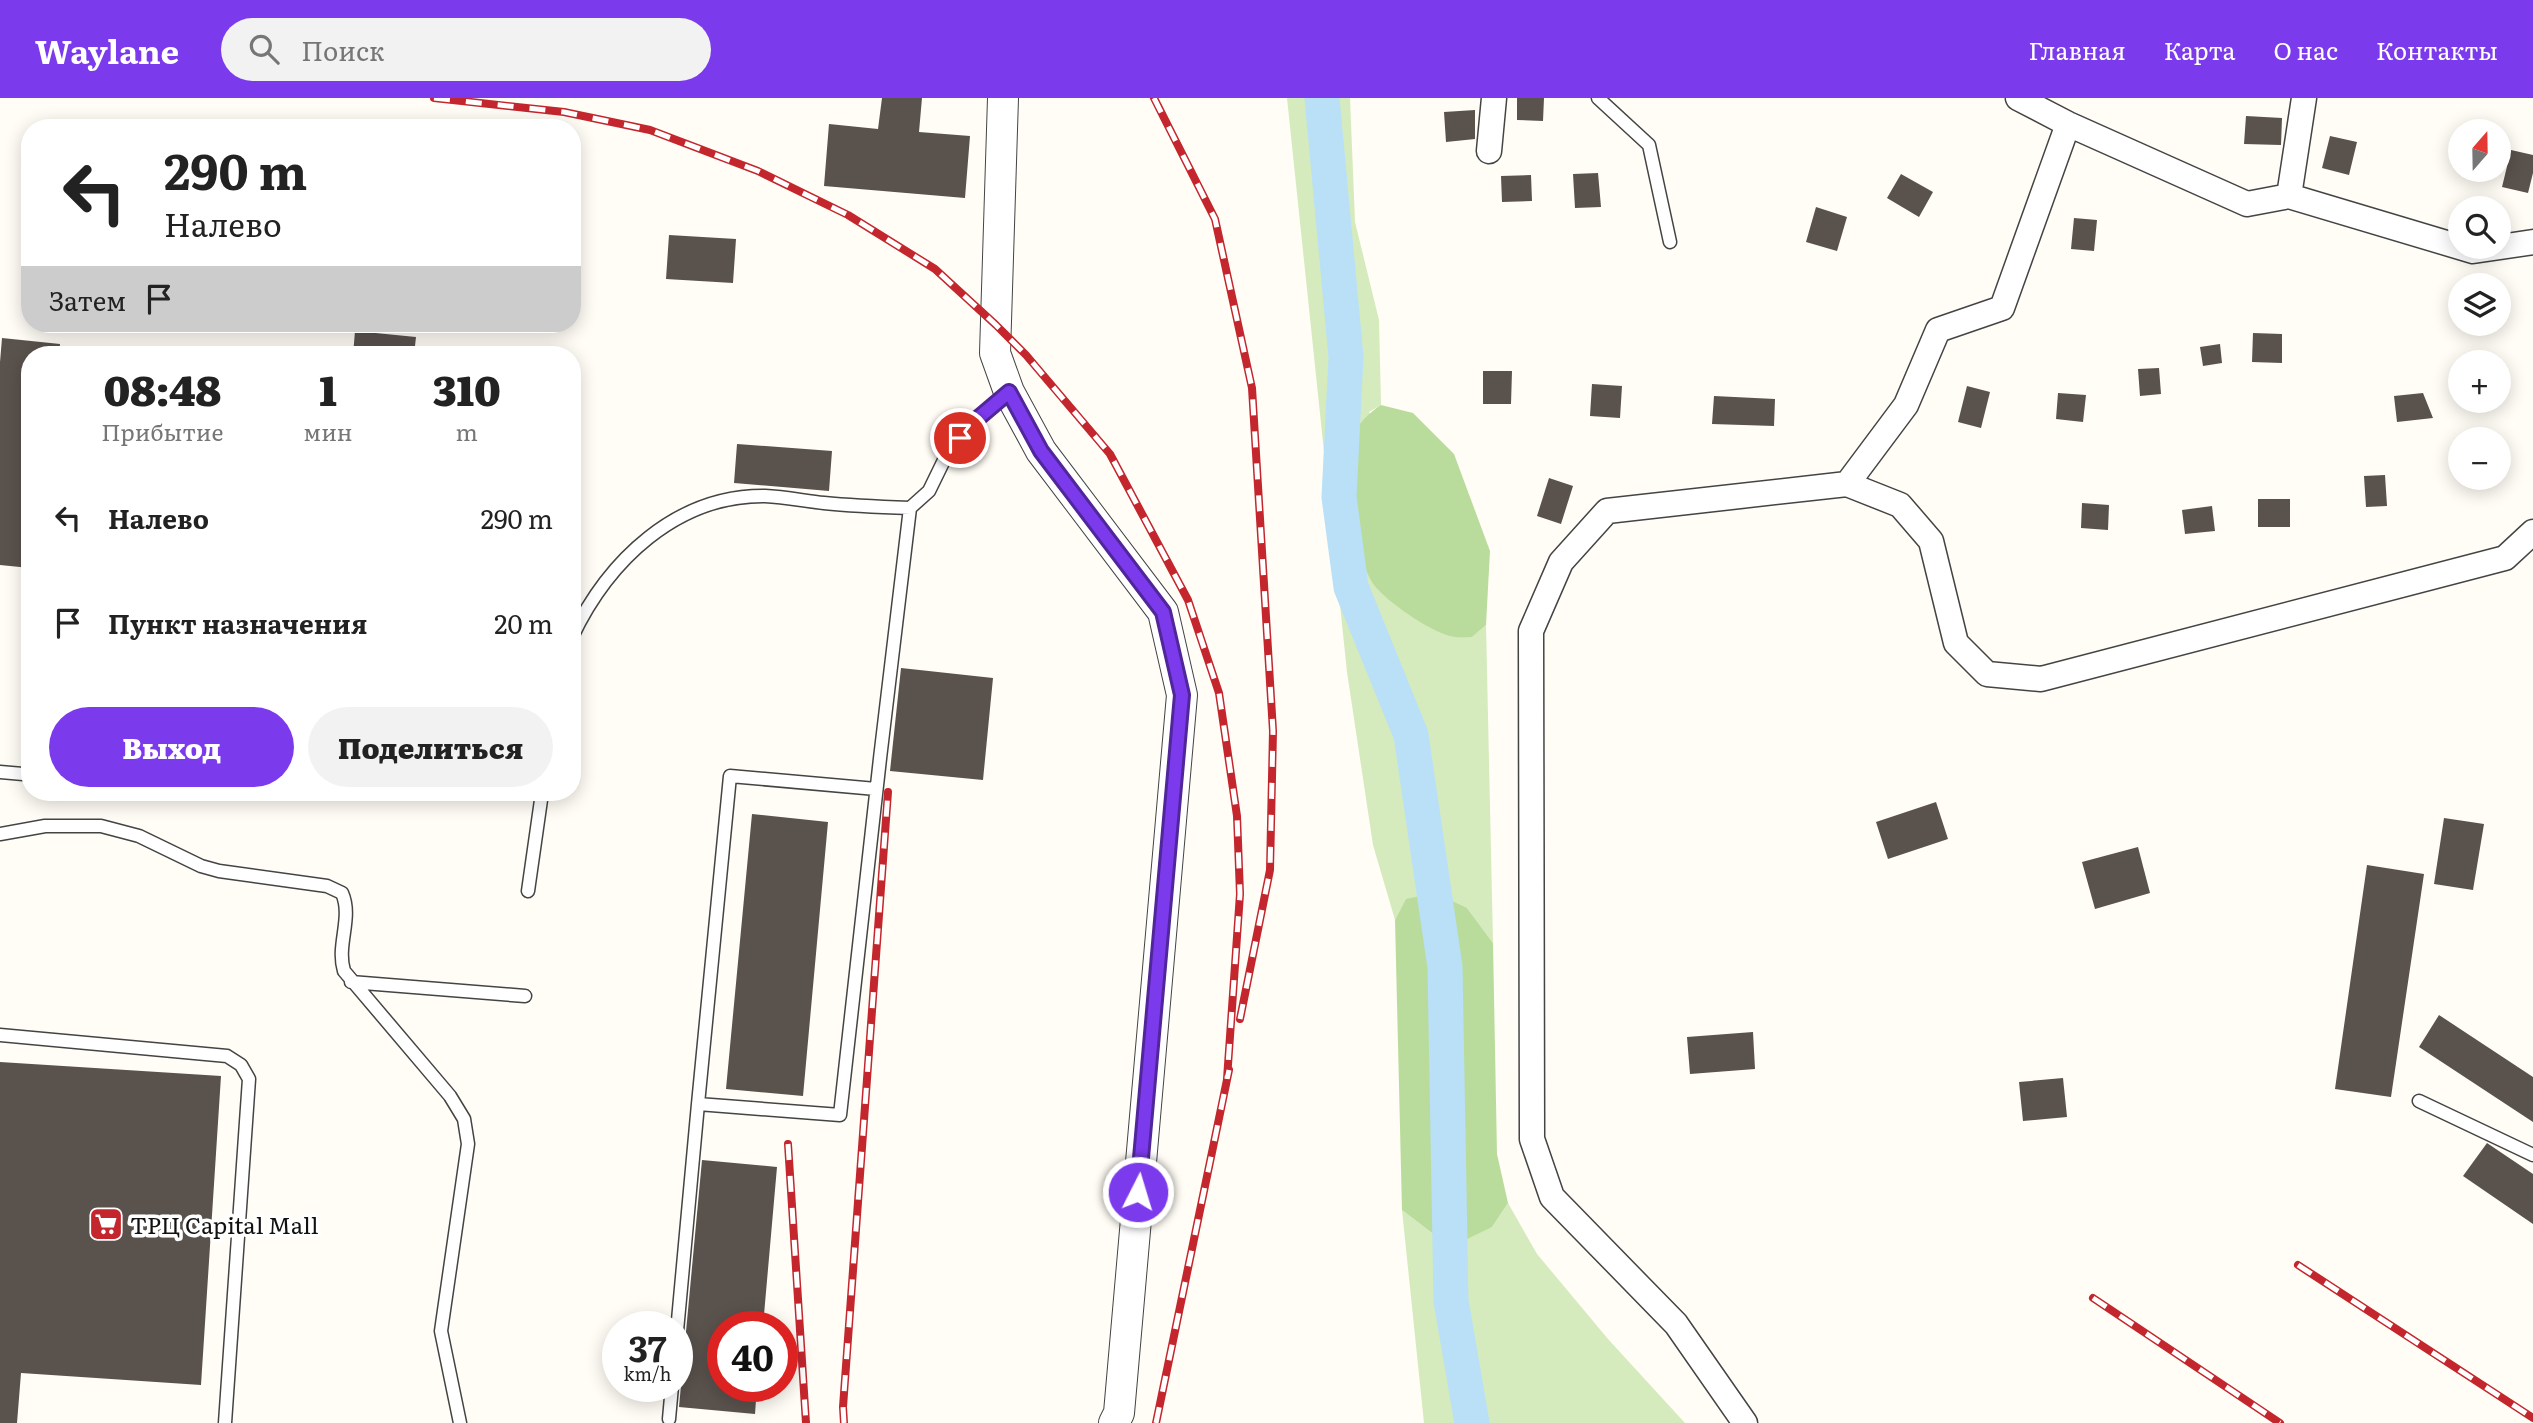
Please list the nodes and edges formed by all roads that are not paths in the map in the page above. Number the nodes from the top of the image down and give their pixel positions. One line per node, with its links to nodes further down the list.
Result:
1 (1003, 98): 11 (street)
2 (1494, 98): 7 (street)
3 (1598, 98): 9 (lane)
4 (2018, 98): 6 (street)
5 (2304, 98): 8 (street)
6 (2068, 124): 8 (street); 12 (street)
7 (1489, 151)
8 (2289, 197): 10 (street)
9 (1670, 242)
10 (2533, 242)
11 (1009, 392): 13 (lane); 33 (street)
12 (1847, 484): 14 (street); 34 (street)
13 (910, 508): 15 (lane); 18 (lane)
14 (2530, 537)
15 (581, 621)
16 (0, 772): 17 (lane)
17 (21, 774)
18 (876, 789): 26 (lane); 26 (lane)
19 (541, 801): 21 (lane)
20 (0, 834): 22 (lane)
21 (528, 891)
22 (351, 982): 23 (lane); 32 (lane)
23 (525, 996)
24 (0, 1035): 31 (lane)
25 (2420, 1101): 27 (lane)
26 (698, 1104): 28 (lane)
27 (2533, 1155)
28 (679, 1311)
29 (671, 1402): 30 (lane)
30 (669, 1419)
31 (225, 1423)
32 (460, 1423)
33 (1114, 1423)
34 (1745, 1423)

